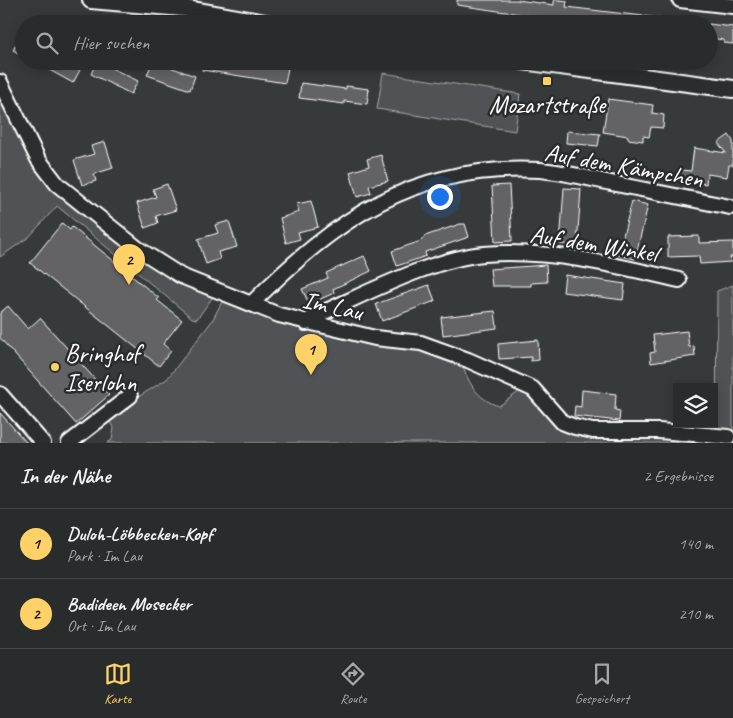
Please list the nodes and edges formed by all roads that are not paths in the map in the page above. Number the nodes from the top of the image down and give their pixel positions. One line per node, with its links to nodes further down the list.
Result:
1 (86, 0): 5 (main road)
2 (91, 0): 6 (main road)
3 (680, 0): 4 (street)
4 (733, 6)
5 (164, 15)
6 (221, 15)
7 (588, 70): 9 (main road)
8 (0, 82): 12 (street, Im Lau)
9 (733, 90)
10 (730, 206): 12 (street, Auf dem Kämpchen)
11 (680, 280): 13 (street, Auf dem Winkel)
12 (251, 304): 13 (street, Im Lau)
13 (306, 323): 16 (street, Im Lau)
14 (0, 394): 17 (street)
15 (130, 396): 18 (street)
16 (728, 438)
17 (43, 443)
18 (70, 443)

